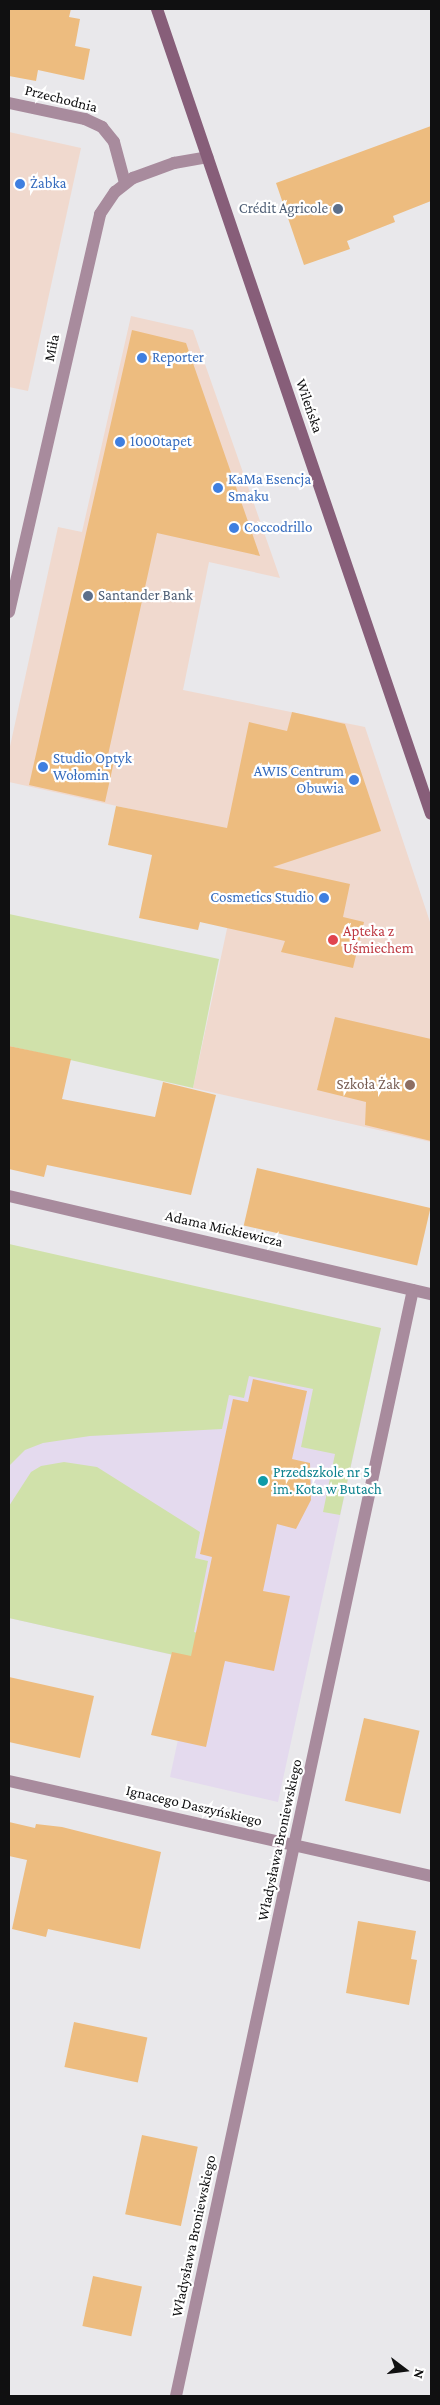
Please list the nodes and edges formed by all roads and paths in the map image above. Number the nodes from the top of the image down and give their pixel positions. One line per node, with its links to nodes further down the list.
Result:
1 (157, 9): 3 (street, Wileńska)
2 (9, 103): 4 (street, Przechodnia)
3 (206, 156): 4 (street, Miła); 6 (street, Wileńska)
4 (125, 184): 5 (street, Miła)
5 (9, 612)
6 (431, 814)
7 (9, 1196): 8 (street, Adama Mickiewicza)
8 (413, 1290): 9 (street, Adama Mickiewicza); 11 (street, Władysława Broniewskiego)
9 (431, 1294)
10 (9, 1781): 11 (street, Ignacego Daszyńskiego)
11 (295, 1845): 12 (street, Ignacego Daszyńskiego); 13 (street, Władysława Broniewskiego)
12 (431, 1876)
13 (176, 2396)

